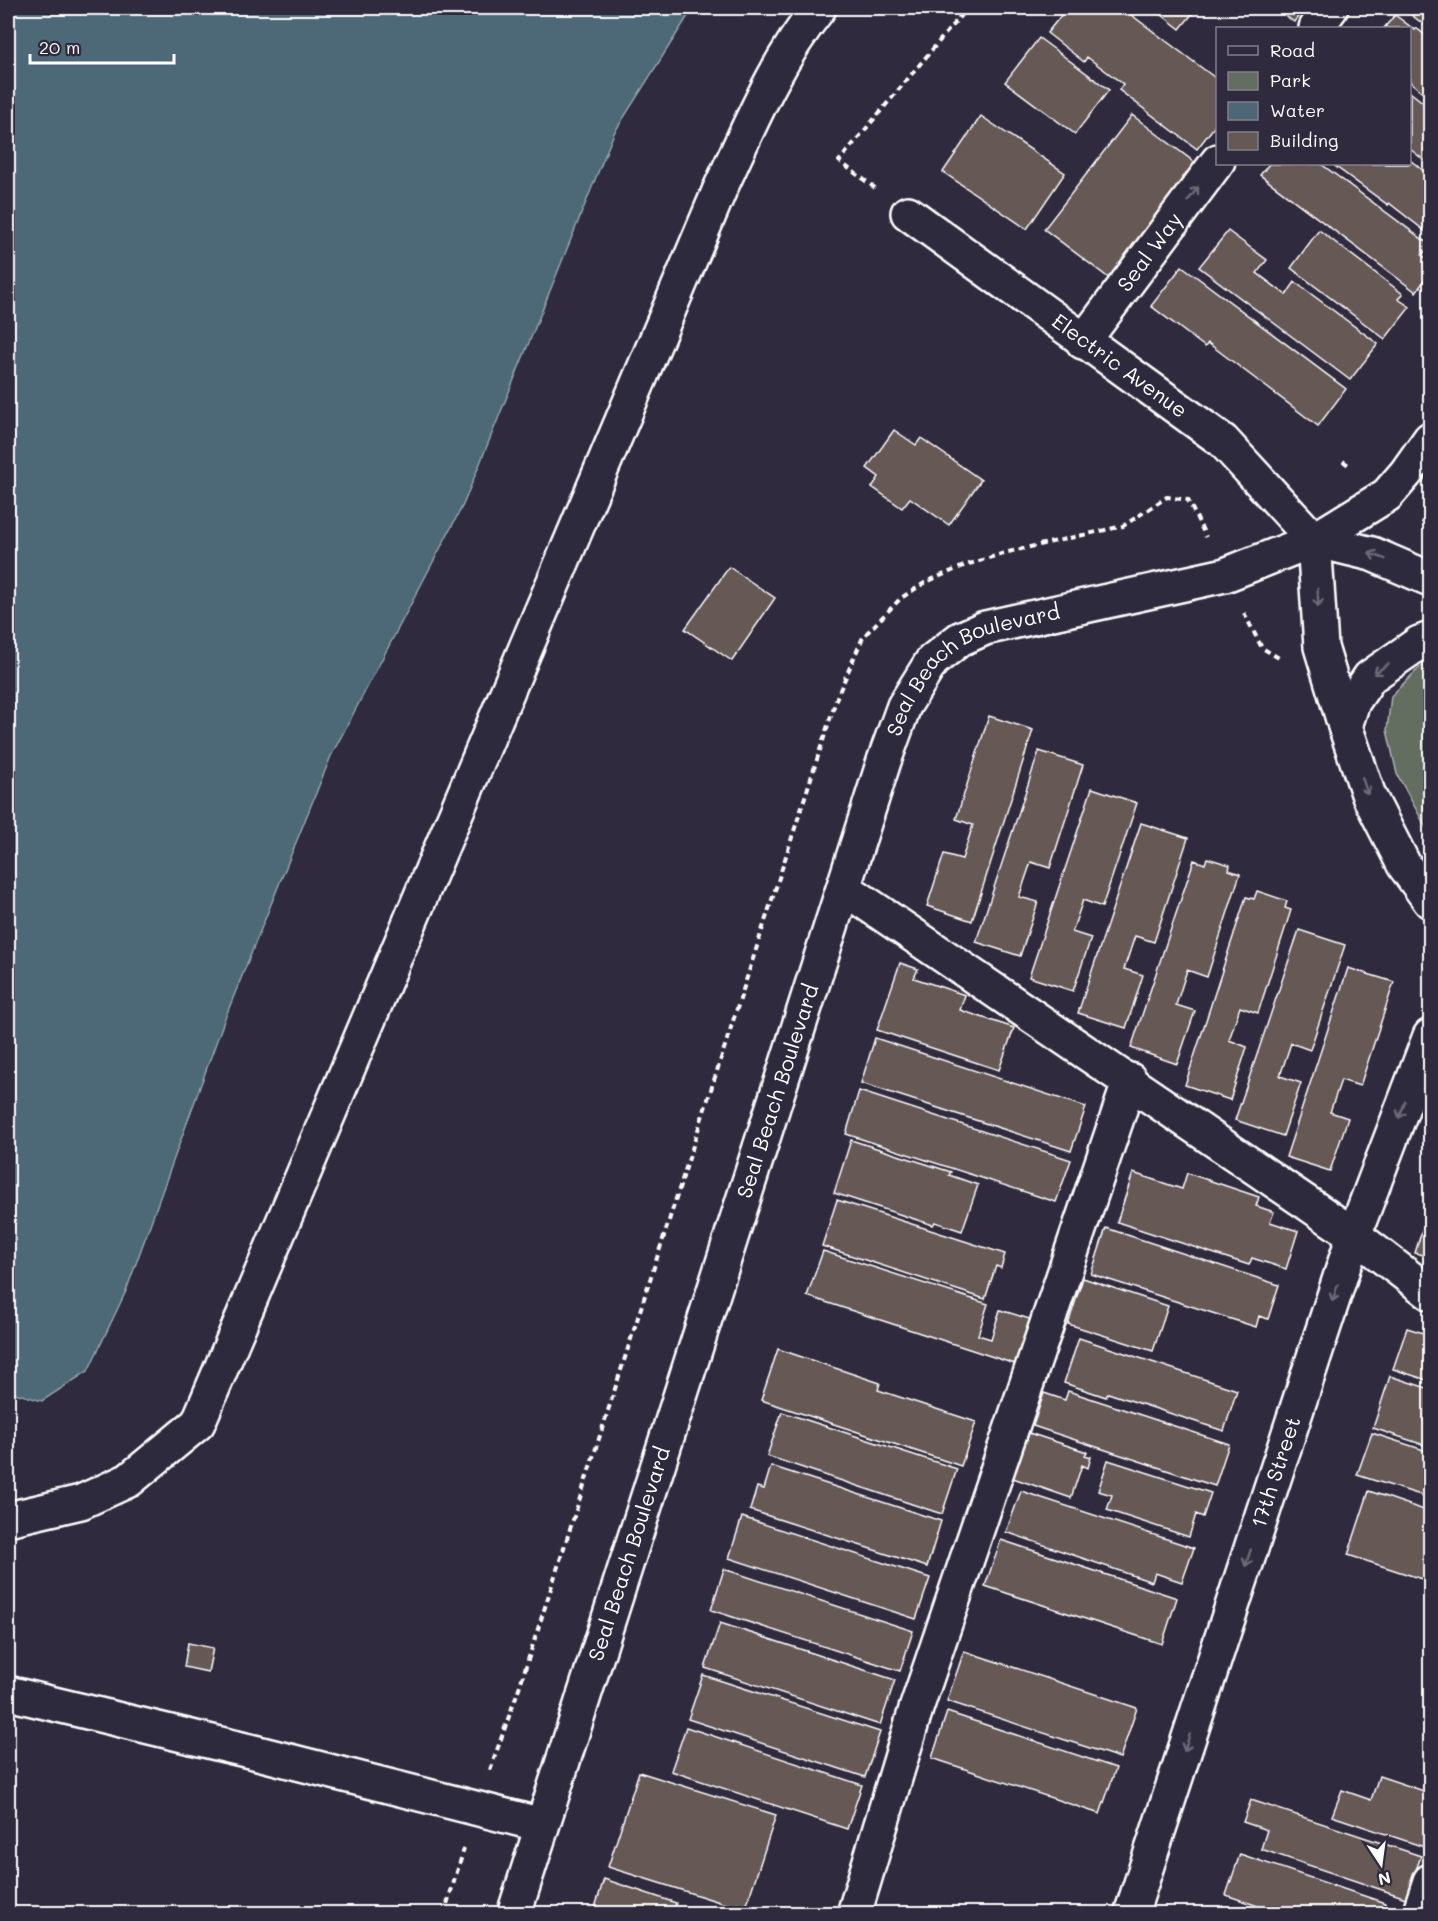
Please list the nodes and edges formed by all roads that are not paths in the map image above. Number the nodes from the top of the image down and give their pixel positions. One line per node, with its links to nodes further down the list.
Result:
1 (819, 8): 18 (main road)
2 (1331, 8): 3 (main road)
3 (1317, 27)
4 (1216, 164): 6 (main road, Seal Way, one-way to 4)
5 (908, 213): 6 (main road, Electric Avenue)
6 (1083, 342): 8 (main road, Electric Avenue)
7 (1431, 439): 8 (main road, Seal Beach Boulevard)
8 (1314, 540): 9 (main road, one-way to 8); 11 (main road, one-way to 11); 12 (main road, Seal Beach Boulevard)
9 (1431, 579)
10 (1431, 639): 11 (main road, one-way to 11)
11 (1345, 726): 13 (main road, one-way to 13)
12 (844, 888): 15 (main road); 20 (main road, Seal Beach Boulevard)
13 (1431, 901)
14 (1431, 1036): 16 (main road, 17th Street, one-way to 16)
15 (1130, 1080): 16 (main road); 23 (main road)
16 (1354, 1235): 17 (main road); 24 (main road, 17th Street, one-way to 24)
17 (1431, 1293)
18 (8, 1519)
19 (8, 1693): 20 (main road)
20 (542, 1825): 22 (main road, Seal Beach Boulevard)
21 (1431, 1881): 25 (main road)
22 (514, 1914)
23 (854, 1914)
24 (1131, 1914)
25 (1419, 1914)

